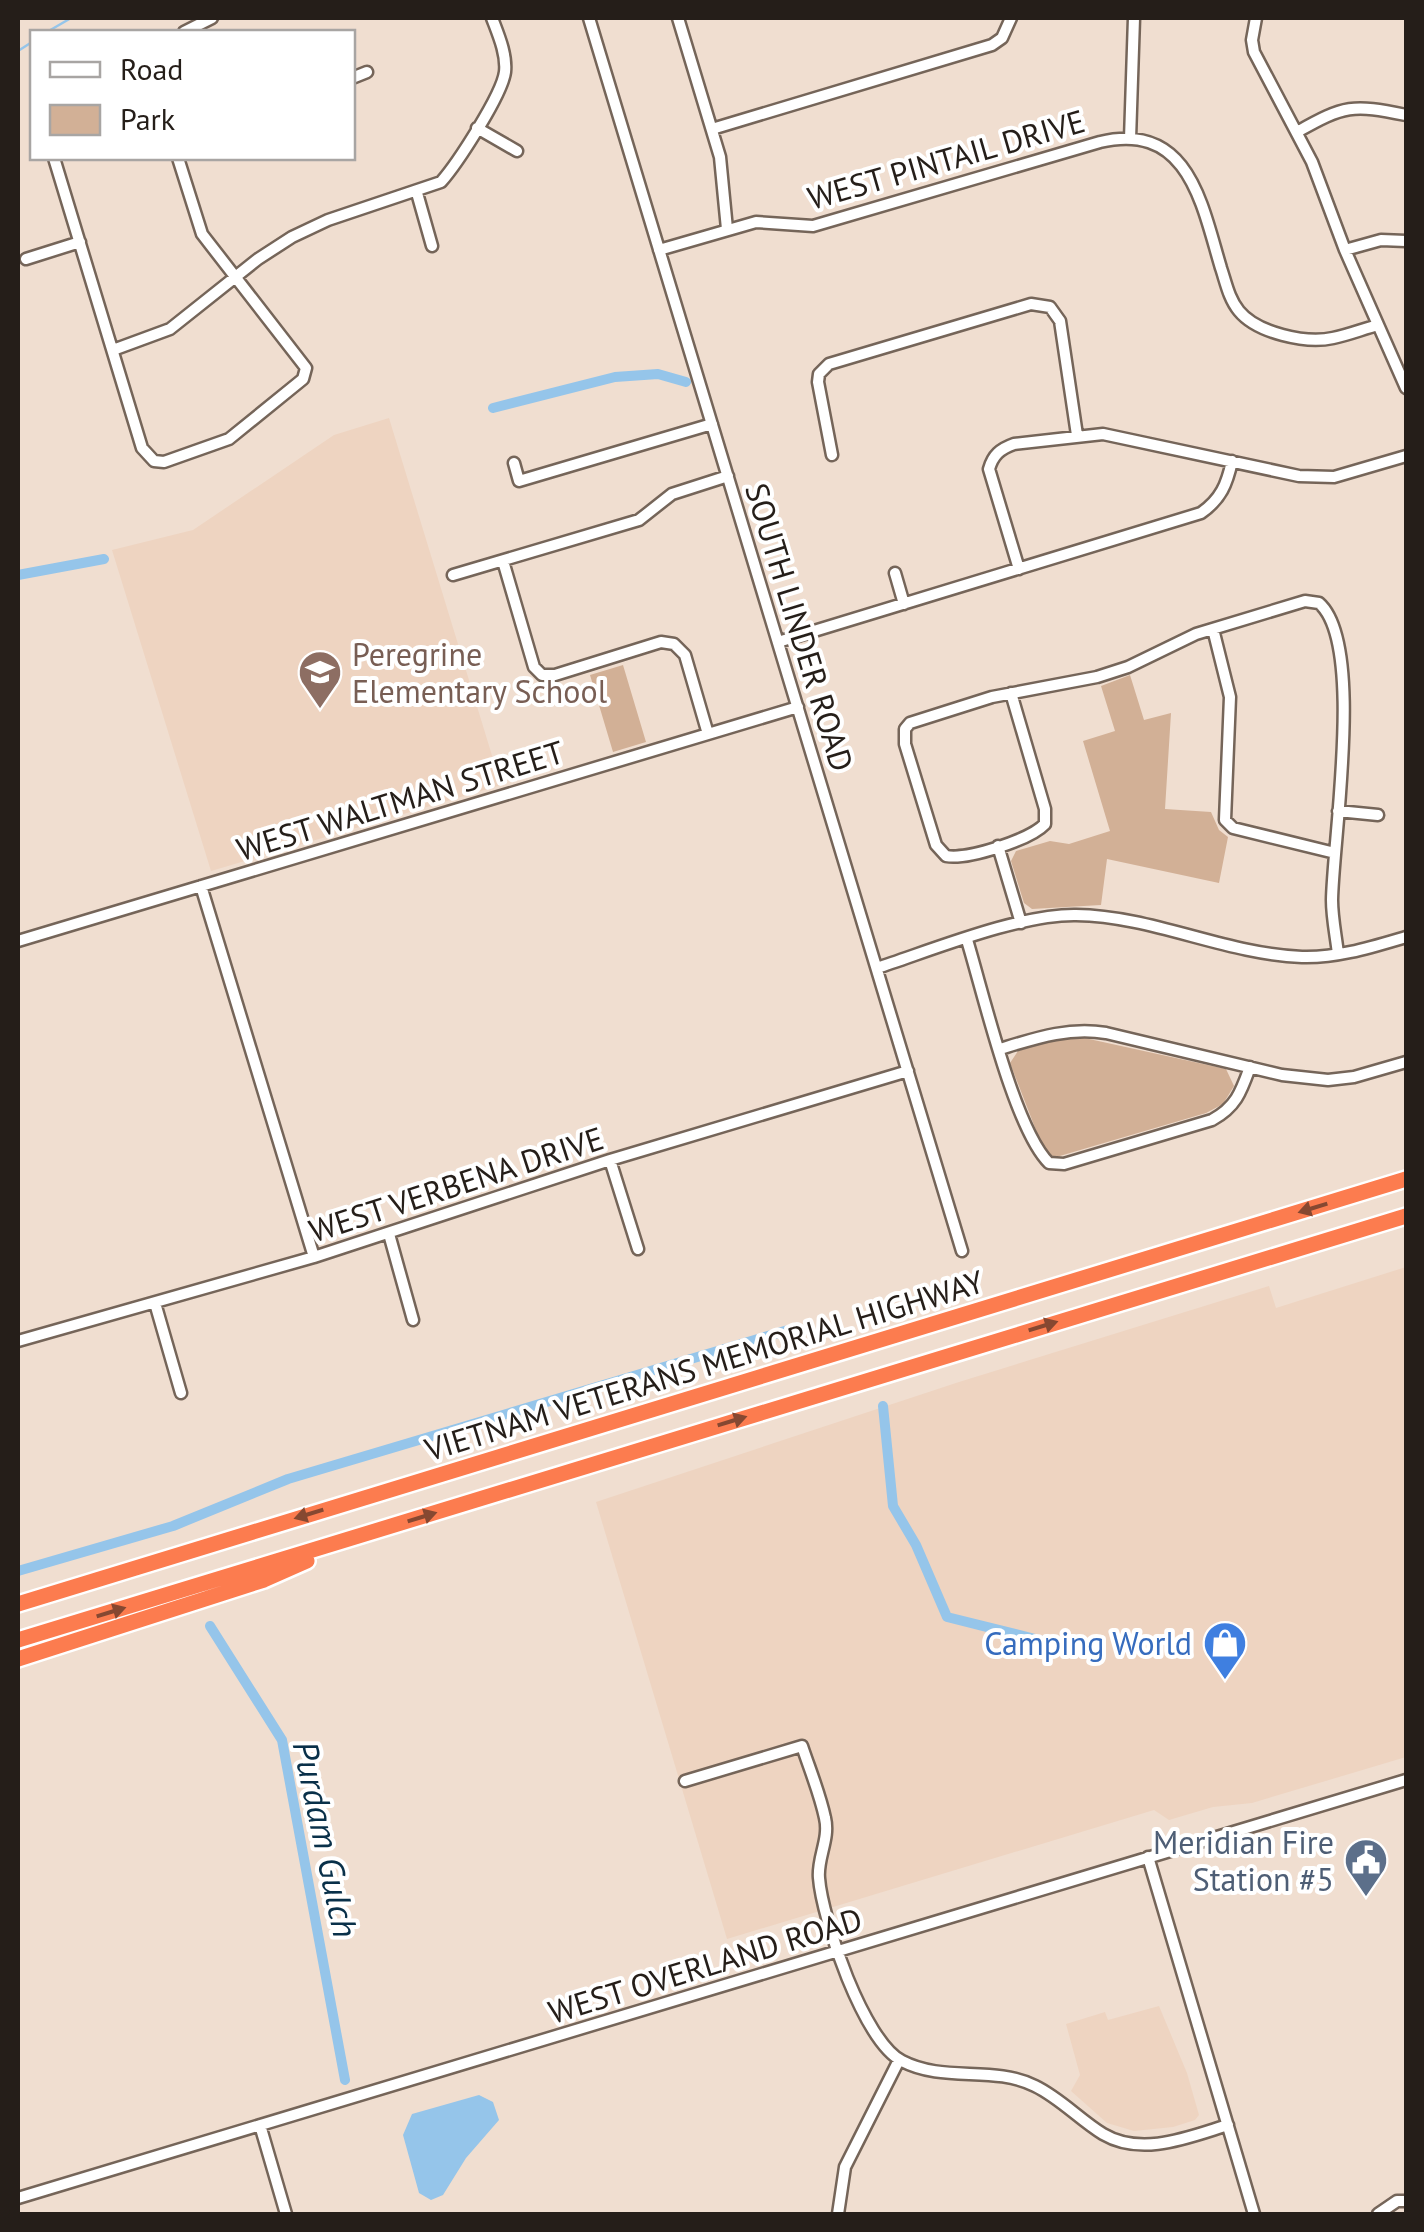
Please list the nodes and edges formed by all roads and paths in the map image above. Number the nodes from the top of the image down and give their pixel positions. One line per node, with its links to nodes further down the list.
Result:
1 (212, 18): 8 (street)
2 (492, 18): 12 (street)
3 (589, 18): 24 (street, SOUTH LINDER ROAD)
4 (678, 18): 13 (street)
5 (1011, 18): 13 (street)
6 (1134, 18): 15 (street)
7 (1256, 18): 14 (street)
8 (188, 30)
9 (367, 72): 10 (street)
10 (355, 77)
11 (1406, 115): 14 (street)
12 (477, 128): 16 (street); 19 (street)
13 (712, 129): 20 (street)
14 (1296, 132): 25 (street)
15 (1130, 138): 20 (street, WEST PINTAIL DRIVE); 28 (street)
16 (516, 151)
17 (55, 160): 22 (street)
18 (179, 160): 27 (street)
19 (417, 193): 23 (street); 27 (street)
20 (727, 230): 24 (street, WEST PINTAIL DRIVE)
21 (1406, 241): 25 (street)
22 (80, 242): 26 (street); 29 (street)
23 (432, 246)
24 (660, 250): 31 (street, SOUTH LINDER ROAD)
25 (1345, 250): 28 (street)
26 (26, 259)
27 (235, 277): 29 (street); 29 (street)
28 (1378, 325): 30 (street)
29 (113, 350)
30 (1406, 388)
31 (712, 424): 36 (street); 37 (street, SOUTH LINDER ROAD)
32 (1076, 435): 33 (street); 35 (street); 39 (street)
33 (832, 455)
34 (1406, 456): 35 (street)
35 (1232, 461): 39 (street)
36 (514, 463)
37 (728, 476): 38 (street); 44 (street, SOUTH LINDER ROAD)
38 (503, 560): 41 (street); 47 (street)
39 (1018, 569): 42 (street)
40 (894, 573): 42 (street)
41 (453, 575)
42 (904, 604): 44 (street)
43 (1213, 630): 45 (street); 48 (street); 51 (street)
44 (778, 642): 46 (street, SOUTH LINDER ROAD)
45 (1011, 693): 50 (street); 50 (street)
46 (798, 707): 47 (street, WEST WALTMAN STREET); 58 (street, SOUTH LINDER ROAD)
47 (708, 734): 52 (street, WEST WALTMAN STREET)
48 (1338, 811): 49 (street); 51 (street)
49 (1378, 816)
50 (998, 846): 53 (street)
51 (1335, 852): 57 (street)
52 (202, 886): 56 (street, WEST WALTMAN STREET); 69 (street)
53 (1021, 923): 55 (street); 57 (street)
54 (1406, 937): 57 (street)
55 (966, 940): 58 (street); 59 (street)
56 (18, 941)
57 (1338, 954)
58 (877, 968): 62 (street, SOUTH LINDER ROAD)
59 (1000, 1050): 61 (street); 61 (street)
60 (1406, 1062): 61 (street)
61 (1250, 1067)
62 (908, 1071): 63 (street, WEST VERBENA DRIVE); 68 (street, SOUTH LINDER ROAD)
63 (610, 1160): 66 (street, WEST VERBENA DRIVE); 67 (street)
64 (1406, 1179): 75 (highway, VIETNAM VETERANS MEMORIAL HIGHWAY, one-way to 75)
65 (1406, 1216): 74 (highway, VIETNAM VETERANS MEMORIAL HIGHWAY, one-way to 65)
66 (389, 1234): 69 (street, WEST VERBENA DRIVE); 71 (street)
67 (638, 1249)
68 (962, 1251)
69 (314, 1257): 70 (street, WEST VERBENA DRIVE)
70 (155, 1303): 72 (street, WEST VERBENA DRIVE); 73 (street)
71 (413, 1320)
72 (18, 1341)
73 (181, 1393)
74 (373, 1532): 76 (highway, VIETNAM VETERANS MEMORIAL HIGHWAY, one-way to 74); 77 (highway)
75 (18, 1604)
76 (18, 1640)
77 (18, 1659)
78 (1406, 1780): 80 (street, WEST OVERLAND ROAD)
79 (685, 1781): 81 (street)
80 (1148, 1857): 81 (street, WEST OVERLAND ROAD); 84 (street)
81 (839, 1950): 82 (street); 83 (street, WEST OVERLAND ROAD)
82 (899, 2060): 84 (street); 88 (street)
83 (260, 2125): 85 (street, WEST OVERLAND ROAD); 87 (street)
84 (1228, 2125): 89 (street)
85 (18, 2198)
86 (1406, 2200): 90 (street)
87 (286, 2214)
88 (838, 2214)
89 (1254, 2214)
90 (1378, 2214)

